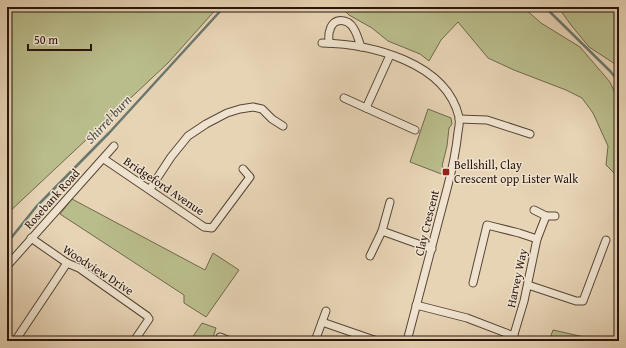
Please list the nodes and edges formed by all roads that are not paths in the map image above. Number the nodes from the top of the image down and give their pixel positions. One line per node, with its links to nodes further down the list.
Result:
1 (361, 47): 1 (street, Clay Crescent); 2 (street, Clay Crescent)
2 (390, 55): 4 (street); 5 (street, Clay Crescent)
3 (344, 98): 4 (street)
4 (366, 108): 7 (street)
5 (460, 119): 8 (street); 21 (street, Clay Crescent)
6 (283, 126): 12 (street)
7 (415, 130)
8 (530, 134)
9 (114, 146): 10 (street, Rosebank Road)
10 (104, 159): 12 (street, Bridgeford Avenue); 18 (street, Rosebank Road)
11 (243, 170): 12 (street, Bridgeford Avenue)
12 (150, 189)
13 (390, 202): 17 (street)
14 (534, 210): 15 (street)
15 (546, 216): 16 (street); 19 (street)
16 (555, 216)
17 (382, 232): 21 (street); 22 (street)
18 (31, 238): 23 (street, Woodview Drive); 24 (street, Rosebank Road)
19 (537, 239): 25 (street, Harvey Way); 26 (street, Harvey Way)
20 (606, 240): 26 (street)
21 (432, 249): 27 (street, Clay Crescent)
22 (370, 256)
23 (67, 263): 33 (street); 34 (street, Woodview Drive)
24 (7, 266)
25 (473, 283)
26 (528, 285): 31 (street, Harvey Way)
27 (416, 305): 31 (street, Harvey Way); 38 (street, Clay Crescent)
28 (326, 312): 29 (street)
29 (322, 322): 32 (street); 36 (street)
30 (220, 337): 35 (street)
31 (513, 338)
32 (364, 339): 37 (street)
33 (15, 341)
34 (134, 341)
35 (230, 341)
36 (315, 341)
37 (377, 341)
38 (407, 341)

